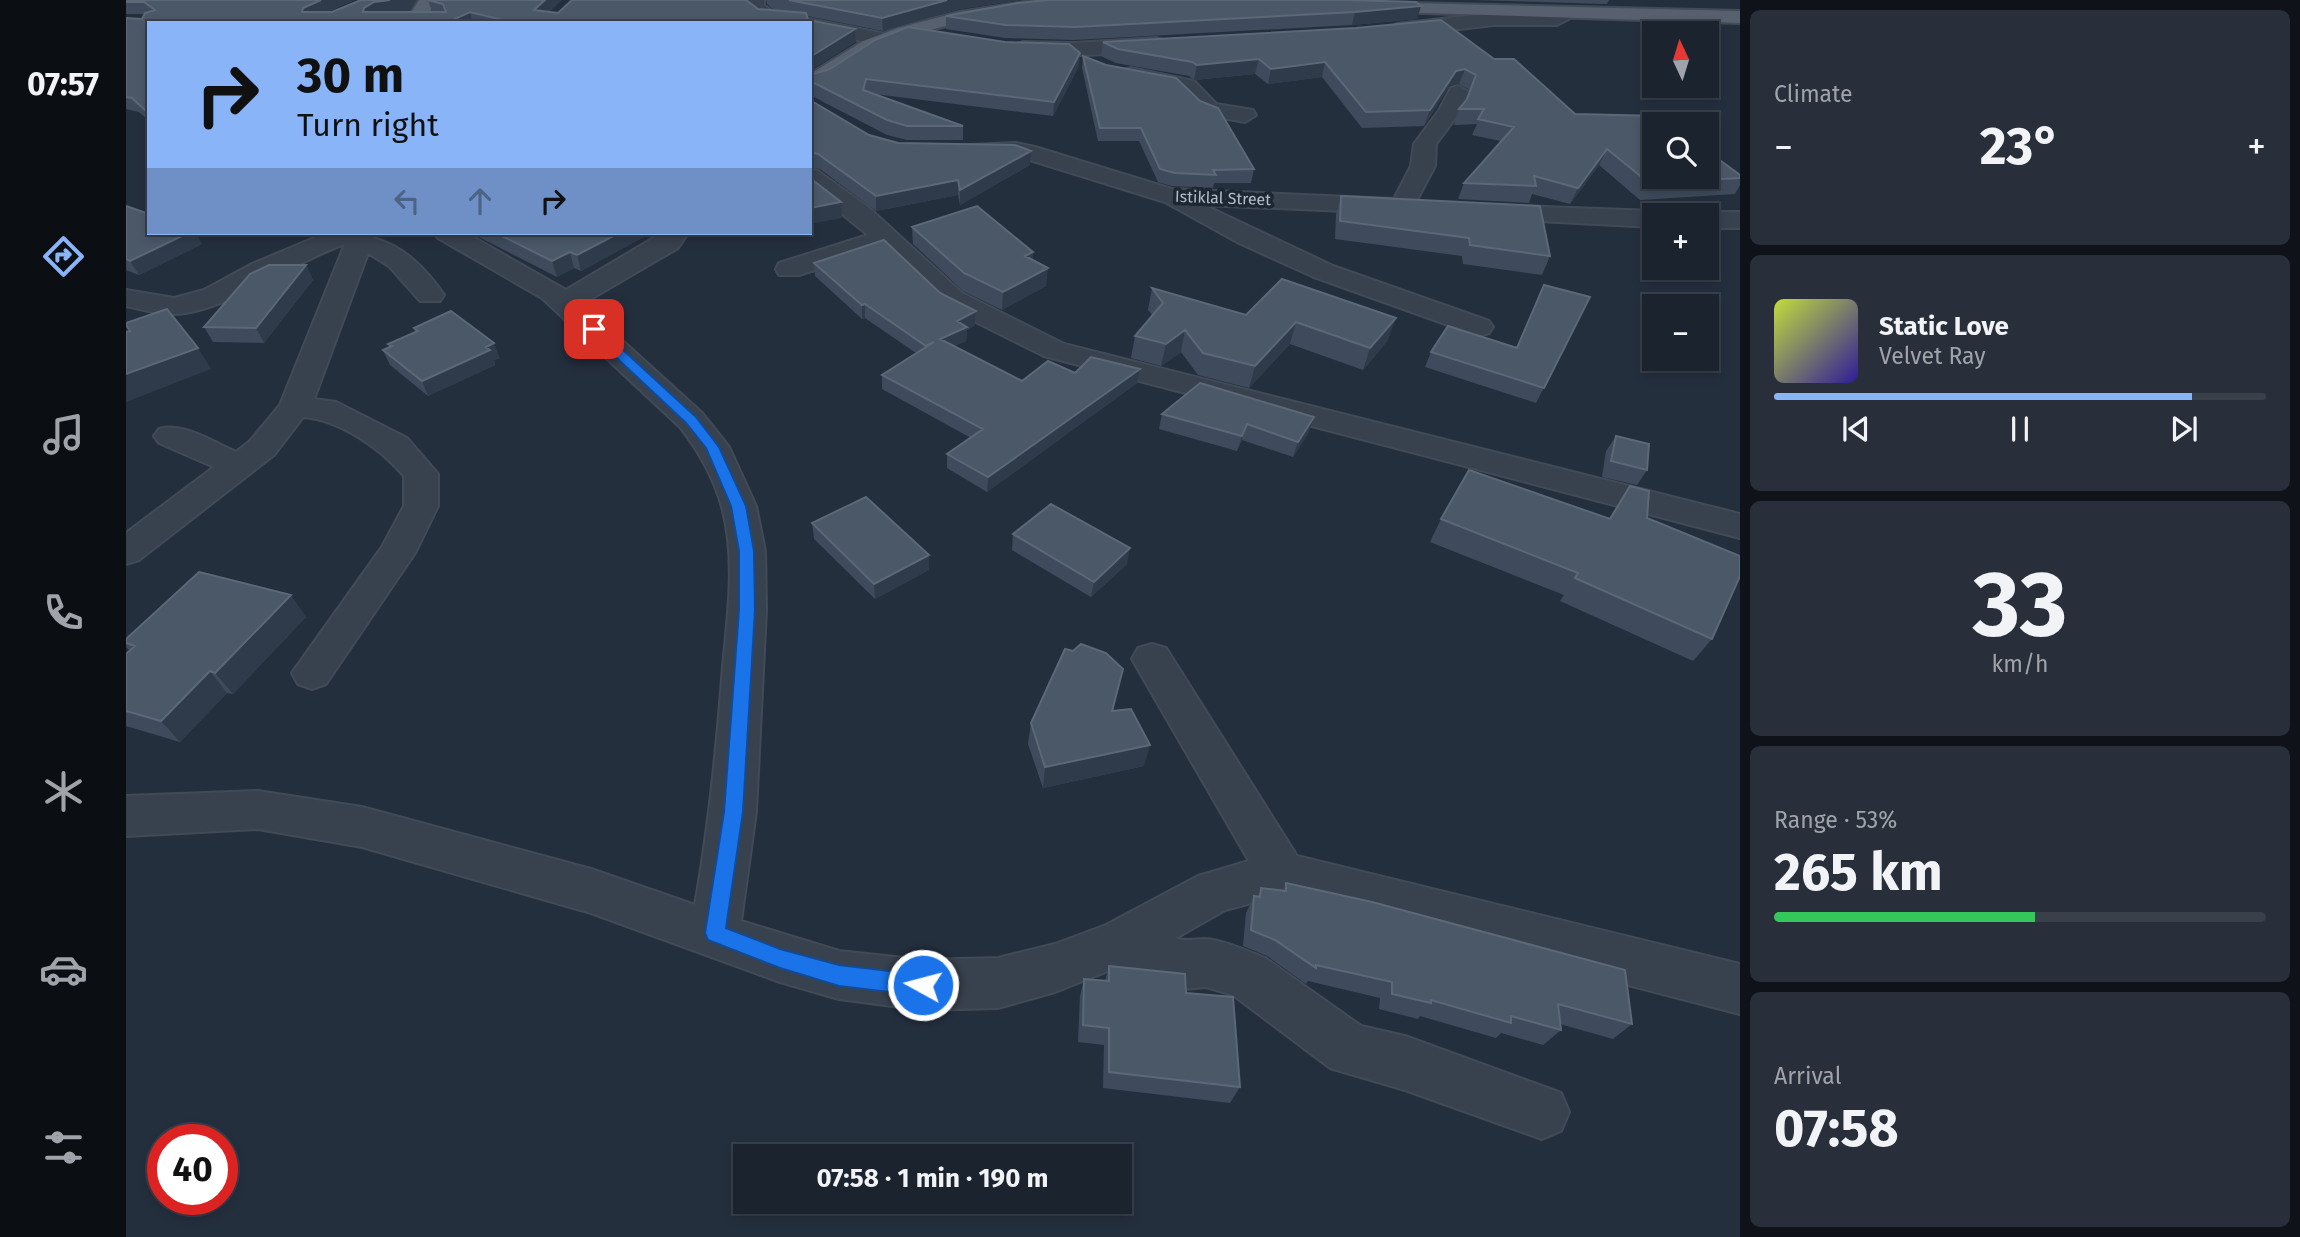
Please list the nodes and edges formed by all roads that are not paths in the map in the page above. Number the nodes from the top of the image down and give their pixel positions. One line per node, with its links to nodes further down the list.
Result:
1 (428, 0): 9 (main road)
2 (755, 0): 12 (street)
3 (1099, 0): 14 (main road)
4 (1471, 0): 6 (street)
5 (1355, 7): 6 (main road)
6 (1491, 8): 7 (main road)
7 (1571, 13): 8 (main road); 15 (street)
8 (1740, 17)
9 (415, 19): 10 (street); 11 (main road)
10 (392, 21)
11 (427, 21)
12 (791, 21)
13 (812, 24): 16 (street)
14 (911, 32): 16 (main road); 17 (street)
15 (1378, 32)
16 (881, 39): 21 (main road)
17 (951, 39)
18 (1181, 43): 20 (street)
19 (1005, 47): 20 (street)
20 (1074, 49): 23 (street)
21 (812, 81)
22 (1458, 92): 27 (street)
23 (1245, 115)
24 (953, 151): 26 (street, Istiklal Street)
25 (812, 177): 36 (street)
26 (1170, 196): 27 (street, Istiklal Street); 41 (street)
27 (1402, 206): 28 (street, Istiklal Street)
28 (1427, 208)
29 (1464, 212): 30 (street)
30 (1642, 219)
31 (1719, 220): 32 (street)
32 (1740, 220)
33 (451, 235): 40 (street)
34 (674, 235): 40 (street)
35 (356, 236): 38 (street); 39 (street); 42 (street)
36 (885, 237): 37 (street); 45 (street)
37 (789, 269)
38 (430, 295)
39 (126, 298)
40 (564, 303): 51 (street)
41 (1479, 327)
42 (295, 407): 44 (street); 48 (street)
43 (170, 436): 44 (street)
44 (240, 466): 46 (street)
45 (1740, 526)
46 (126, 551)
47 (1152, 659): 50 (street)
48 (312, 673)
49 (126, 816): 51 (street)
50 (1282, 874): 52 (street); 53 (street)
51 (715, 933): 52 (street)
52 (1121, 943): 54 (street)
53 (1740, 989)
54 (1542, 1112)

